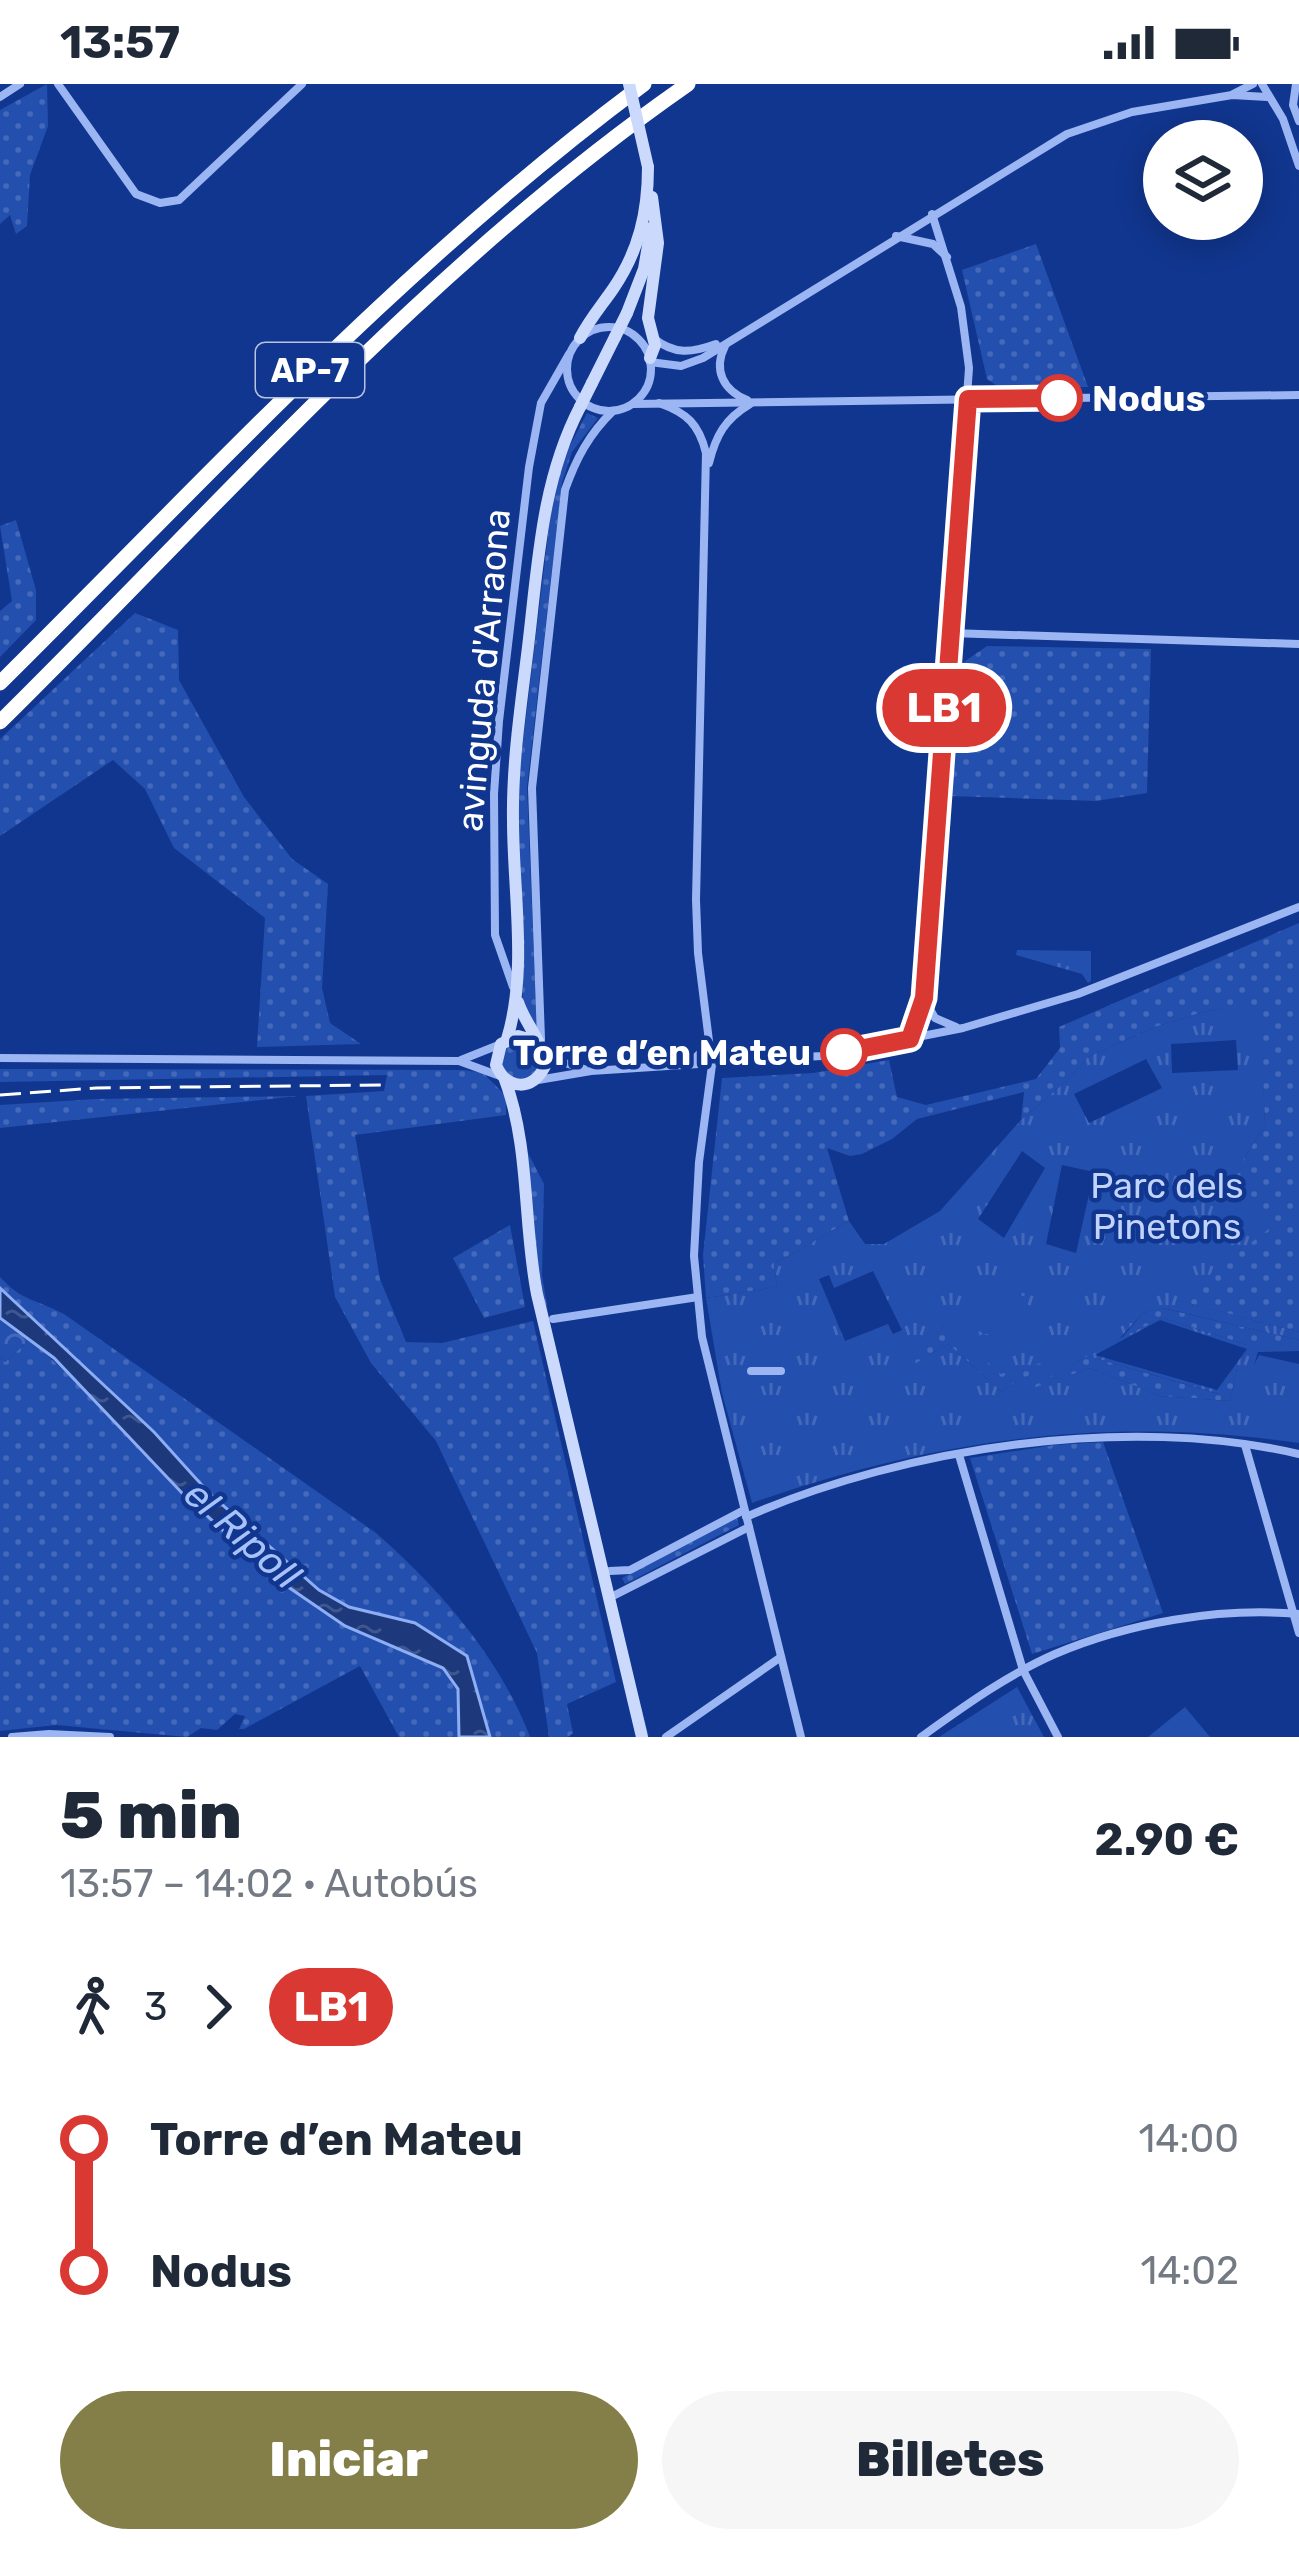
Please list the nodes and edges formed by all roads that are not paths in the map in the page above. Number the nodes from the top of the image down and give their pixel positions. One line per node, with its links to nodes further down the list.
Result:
1 (20, 84): 11 (street)
2 (58, 84): 3 (street)
3 (302, 84)
4 (629, 84): 15 (main road, bridge)
5 (644, 84): 34 (highway, AP-7)
6 (1253, 84): 10 (street)
7 (1262, 84): 12 (street)
8 (687, 86): 35 (highway, AP-7)
9 (1296, 90): 12 (street); 13 (street)
10 (1232, 95): 12 (street); 17 (street)
11 (0, 97)
12 (1269, 98): 14 (street)
13 (1299, 121)
14 (1299, 166)
15 (647, 167): 16 (main road); 20 (main road)
16 (652, 197): 21 (main road); 37 (main road, bridge)
17 (932, 214): 18 (street); 19 (street)
18 (896, 236): 19 (street); 22 (street)
19 (948, 258): 26 (street)
20 (580, 338): 23 (street); 24 (street)
21 (653, 338): 22 (street); 24 (main road)
22 (729, 339): 24 (street); 27 (street)
23 (569, 354): 30 (street); 37 (street, avinguda d'Arraona)
24 (650, 360): 29 (street)
25 (1299, 395): 26 (street)
26 (968, 399): 27 (street); 32 (street)
27 (753, 401): 28 (street); 31 (street)
28 (659, 403): 29 (street); 31 (street)
29 (633, 404): 30 (street)
30 (613, 411): 43 (street, avinguda d'Arraona)
31 (706, 476): 40 (street)
32 (950, 633): 33 (street); 38 (street)
33 (1299, 644)
34 (0, 683)
35 (0, 722)
36 (1299, 910): 39 (street)
37 (516, 995): 42 (main road); 43 (main road)
38 (924, 998): 39 (street); 41 (street)
39 (963, 1028): 41 (street)
40 (709, 1037): 46 (street); 47 (street)
41 (910, 1039): 46 (street)
42 (504, 1042): 43 (main road); 45 (street); 49 (main road)
43 (540, 1045): 48 (street); 50 (main road)
44 (0, 1058): 45 (street)
45 (459, 1061): 49 (street)
46 (712, 1065): 47 (street); 52 (street)
47 (687, 1066): 48 (street)
48 (591, 1072): 50 (street)
49 (504, 1078): 50 (main road); 51 (main road)
50 (534, 1081): 51 (main road)
51 (520, 1128): 68 (main road)
52 (698, 1297): 53 (street); 59 (street)
53 (553, 1319)
54 (751, 1371): 55 (street)
55 (781, 1371)
56 (1245, 1445): 57 (street); 58 (street); 62 (street)
57 (1299, 1454)
58 (959, 1455): 59 (street); 65 (street)
59 (746, 1518): 60 (street); 61 (street); 64 (street)
60 (610, 1571)
61 (615, 1594)
62 (1296, 1613): 63 (street); 65 (street)
63 (1299, 1633)
64 (781, 1657): 69 (street); 70 (street)
65 (1023, 1670): 71 (street); 72 (street)
66 (12, 1737): 67 (street)
67 (110, 1737)
68 (642, 1737)
69 (666, 1737)
70 (801, 1737)
71 (921, 1737)
72 (1058, 1737)

